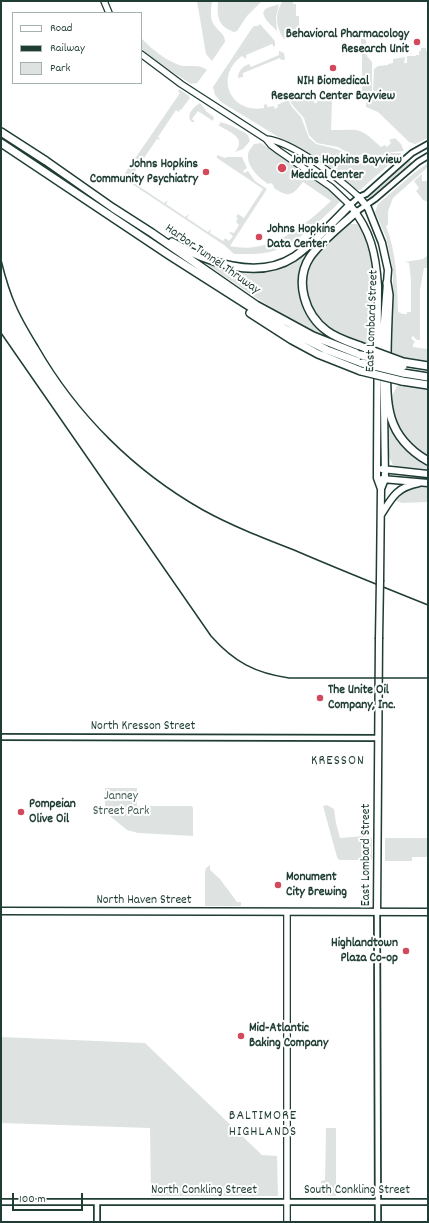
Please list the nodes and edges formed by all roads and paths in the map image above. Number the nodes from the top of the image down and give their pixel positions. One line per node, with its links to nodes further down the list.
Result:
1 (104, 1): 2 (main road)
2 (109, 12)
3 (142, 55): 5 (main road, East Lombard Street)
4 (1, 132): 13 (highway, Harbor Tunnel Thruway)
5 (266, 139): 9 (main road, East Lombard Street); 10 (main road, East Lombard Street)
6 (1, 143): 14 (highway, Harbor Tunnel Thruway)
7 (428, 144): 9 (street)
8 (428, 156): 11 (street)
9 (359, 197): 10 (street); 11 (main road, East Lombard Street)
10 (350, 205): 12 (main road, East Lombard Street); 13 (highway)
11 (365, 206): 12 (street); 15 (main road, East Lombard Street)
12 (356, 212): 17 (highway, bridge); 22 (main road, East Lombard Street)
13 (152, 233): 17 (highway, Harbor Tunnel Thruway, bridge)
14 (169, 255): 17 (highway, Harbor Tunnel Thruway, bridge); 20 (highway, bridge)
15 (387, 283): 21 (highway); 23 (main road, East Lombard Street)
16 (428, 366): 17 (highway)
17 (403, 367): 18 (highway, Harbor Tunnel Thruway); 19 (highway, Harbor Tunnel Thruway)
18 (428, 370)
19 (428, 377)
20 (428, 386)
21 (428, 461)
22 (377, 469): 23 (main road); 25 (main road, East Lombard Street)
23 (385, 469): 24 (main road); 26 (main road, East Lombard Street)
24 (428, 474)
25 (377, 478): 26 (main road); 29 (main road, East Lombard Street)
26 (385, 479): 27 (main road); 29 (main road, East Lombard Street)
27 (419, 483): 28 (main road); 30 (main road)
28 (428, 483)
29 (381, 489): 30 (main road, East Lombard Street)
30 (380, 519): 32 (main road, East Lombard Street, bridge)
31 (1, 737): 32 (street, North Kresson Street)
32 (378, 738): 35 (main road, East Lombard Street)
33 (1, 911): 34 (main road, North Haven Street)
34 (287, 912): 35 (main road, North Haven Street); 39 (main road)
35 (377, 912): 36 (main road, North Haven Street); 40 (street, East Lombard Street)
36 (428, 912)
37 (1, 1202): 38 (street, North Conkling Street)
38 (97, 1202): 39 (street, North Conkling Street); 42 (street)
39 (287, 1202): 40 (street, South Conkling Street); 43 (main road)
40 (378, 1202): 41 (street, South Conkling Street); 44 (street, East Lombard Street)
41 (428, 1202)
42 (97, 1222)
43 (287, 1222)
44 (378, 1222)

